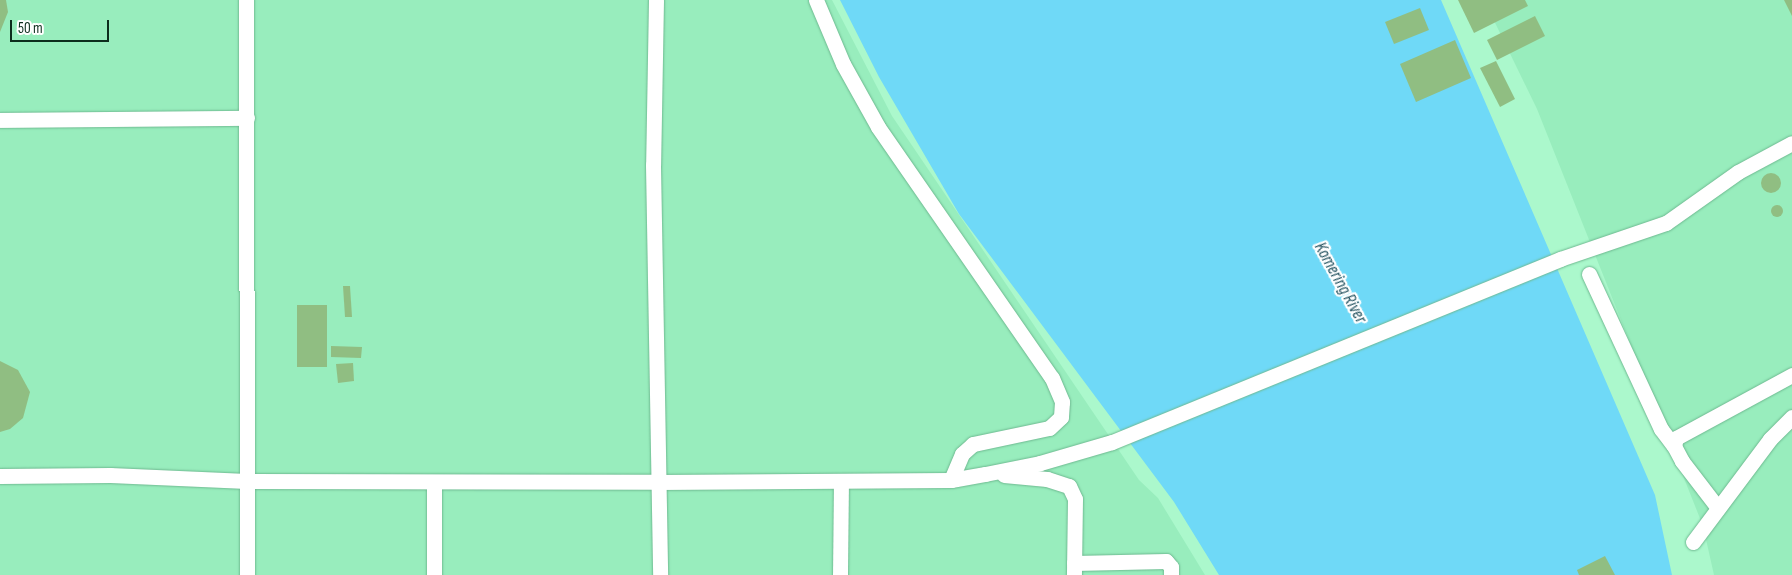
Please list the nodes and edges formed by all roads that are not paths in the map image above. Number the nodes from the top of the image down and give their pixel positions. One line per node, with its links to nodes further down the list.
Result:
1 (246, 0): 4 (lane)
2 (656, 0): 17 (lane)
3 (816, 0): 13 (lane)
4 (247, 118): 5 (lane); 14 (lane)
5 (0, 120)
6 (1792, 143): 11 (lane)
7 (1589, 274): 10 (lane)
8 (1792, 374): 10 (lane)
9 (1792, 417): 18 (lane)
10 (1674, 446): 18 (lane)
11 (985, 474): 13 (lane); 20 (lane)
12 (0, 476): 14 (lane)
13 (951, 480): 15 (lane)
14 (247, 481): 16 (lane); 21 (lane)
15 (841, 481): 17 (lane); 24 (lane)
16 (434, 482): 17 (lane); 22 (lane)
17 (657, 482): 23 (lane)
18 (1718, 508): 19 (lane)
19 (1693, 542)
20 (1074, 569): 25 (lane)
21 (247, 575)
22 (434, 575)
23 (660, 575)
24 (840, 575)
25 (1171, 575)

